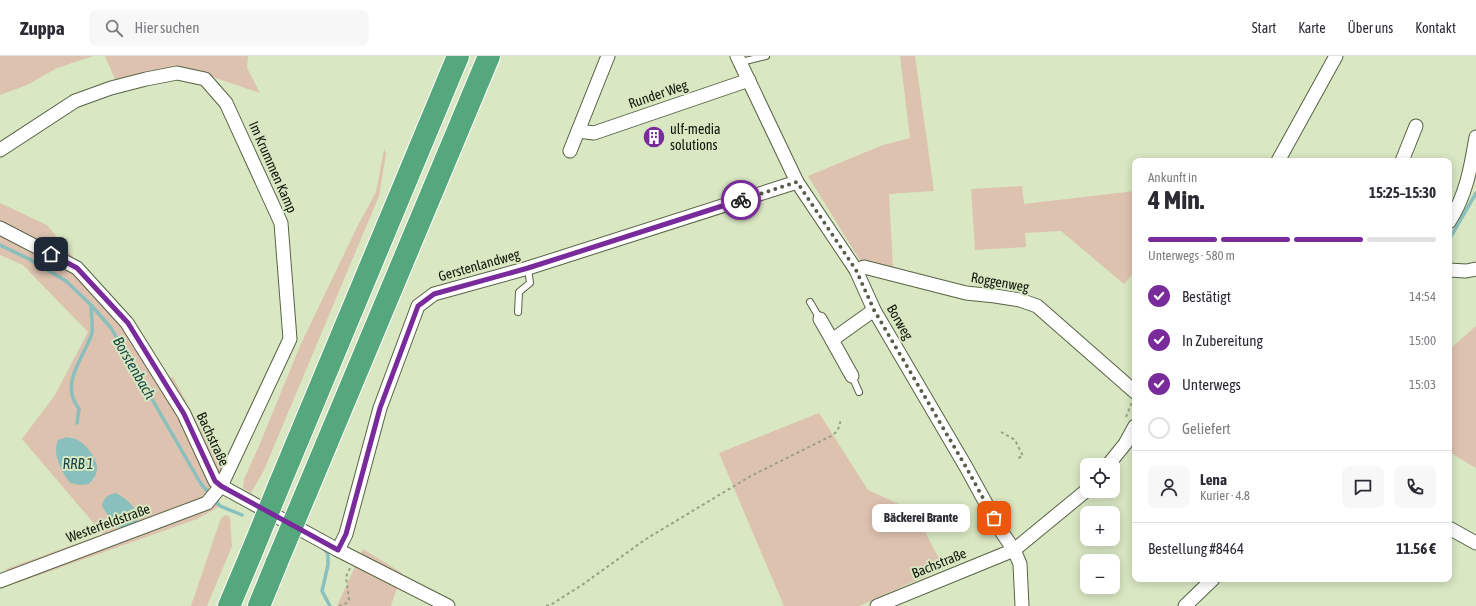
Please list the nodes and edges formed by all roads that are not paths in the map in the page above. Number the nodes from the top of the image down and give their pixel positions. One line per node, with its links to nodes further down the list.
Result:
1 (458, 56): 40 (highway, bridge)
2 (489, 56): 41 (highway, bridge)
3 (608, 56): 9 (street)
4 (766, 56): 6 (lane)
5 (1336, 56): 13 (street)
6 (739, 59): 7 (street, Borweg)
7 (749, 80): 9 (street, Runder Weg); 15 (street, Borweg)
8 (1416, 126): 14 (street)
9 (578, 131): 12 (street)
10 (1476, 137): 16 (street)
11 (0, 150): 32 (street, Im Krummen Kamp)
12 (570, 151)
13 (1280, 158)
14 (1403, 158)
15 (797, 182): 18 (street, Gerstenlandweg); 20 (street, Borweg)
16 (1452, 216)
17 (0, 228): 32 (street, Bachstraße)
18 (528, 268): 24 (lane); 36 (street, Gerstenlandweg)
19 (1476, 269): 21 (street)
20 (856, 270): 23 (street, Borweg); 28 (street, Roggenweg)
21 (1452, 270)
22 (810, 302): 25 (lane)
23 (874, 310): 26 (street); 37 (street, Borweg)
24 (518, 312)
25 (820, 319): 26 (street)
26 (832, 340): 27 (street)
27 (852, 376): 29 (lane)
28 (1132, 389)
29 (859, 392)
30 (1132, 431): 31 (street)
31 (1114, 458)
32 (220, 488): 36 (street, Bachstraße); 38 (street, Westerfeldstraße)
33 (1080, 496): 37 (street, Bachstraße)
34 (1452, 530): 35 (street)
35 (1476, 542)
36 (338, 550): 42 (street, Bachstraße)
37 (1014, 550): 43 (street, Bachstraße); 44 (street, Borweg)
38 (0, 581)
39 (1210, 582): 45 (street)
40 (229, 606)
41 (259, 606)
42 (448, 606)
43 (877, 606)
44 (1022, 606)
45 (1185, 606)

